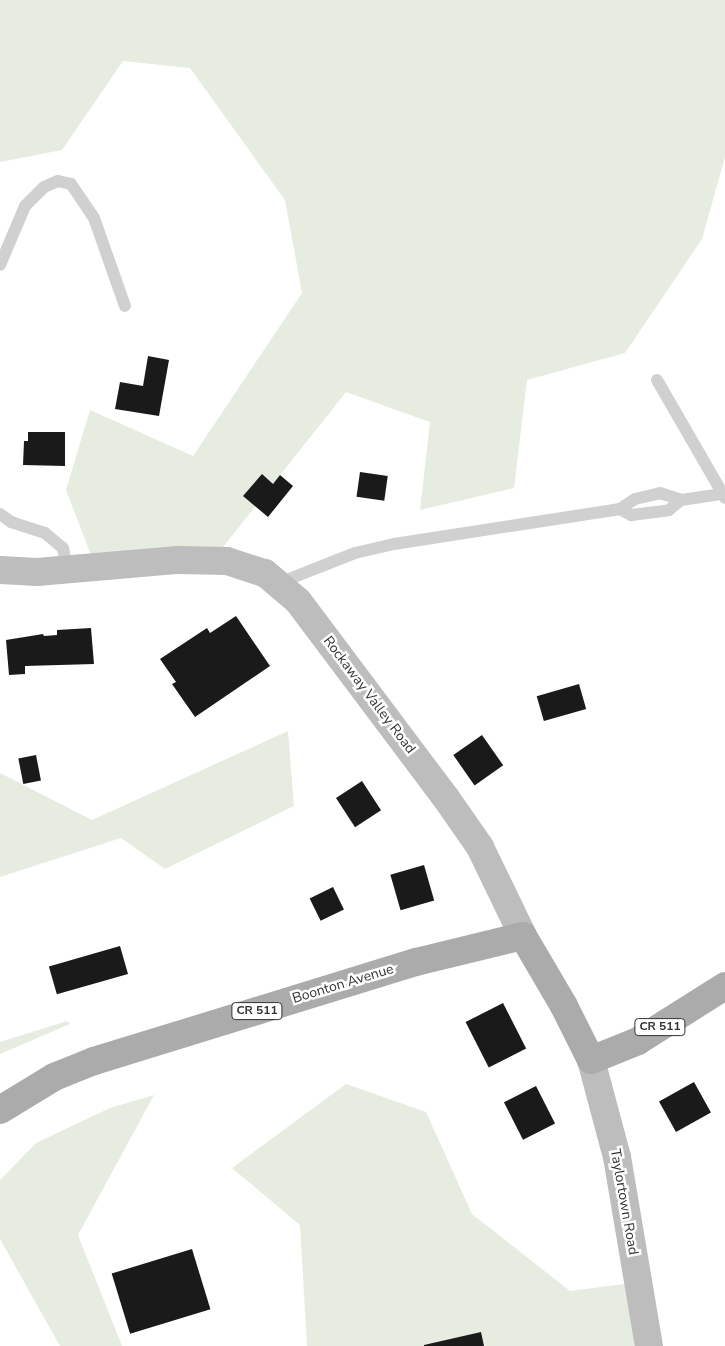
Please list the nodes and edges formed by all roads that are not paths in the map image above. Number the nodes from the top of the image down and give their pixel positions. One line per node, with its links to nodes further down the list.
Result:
1 (0, 265): 2 (lane)
2 (125, 306)
3 (657, 380): 4 (lane)
4 (723, 496): 5 (lane)
5 (681, 500): 6 (lane); 6 (lane)
6 (620, 509): 10 (lane)
7 (0, 514): 8 (lane)
8 (67, 569): 9 (street, Rockaway Valley Road); 10 (street, Rockaway Valley Road)
9 (0, 570)
10 (279, 583): 11 (street, Rockaway Valley Road)
11 (523, 936): 13 (main road, Rockaway Valley Road); 14 (main road, Boonton Avenue / CR 511)
12 (725, 986): 13 (main road, CR 511)
13 (592, 1060): 15 (street, Taylortown Road)
14 (0, 1110)
15 (649, 1346)

